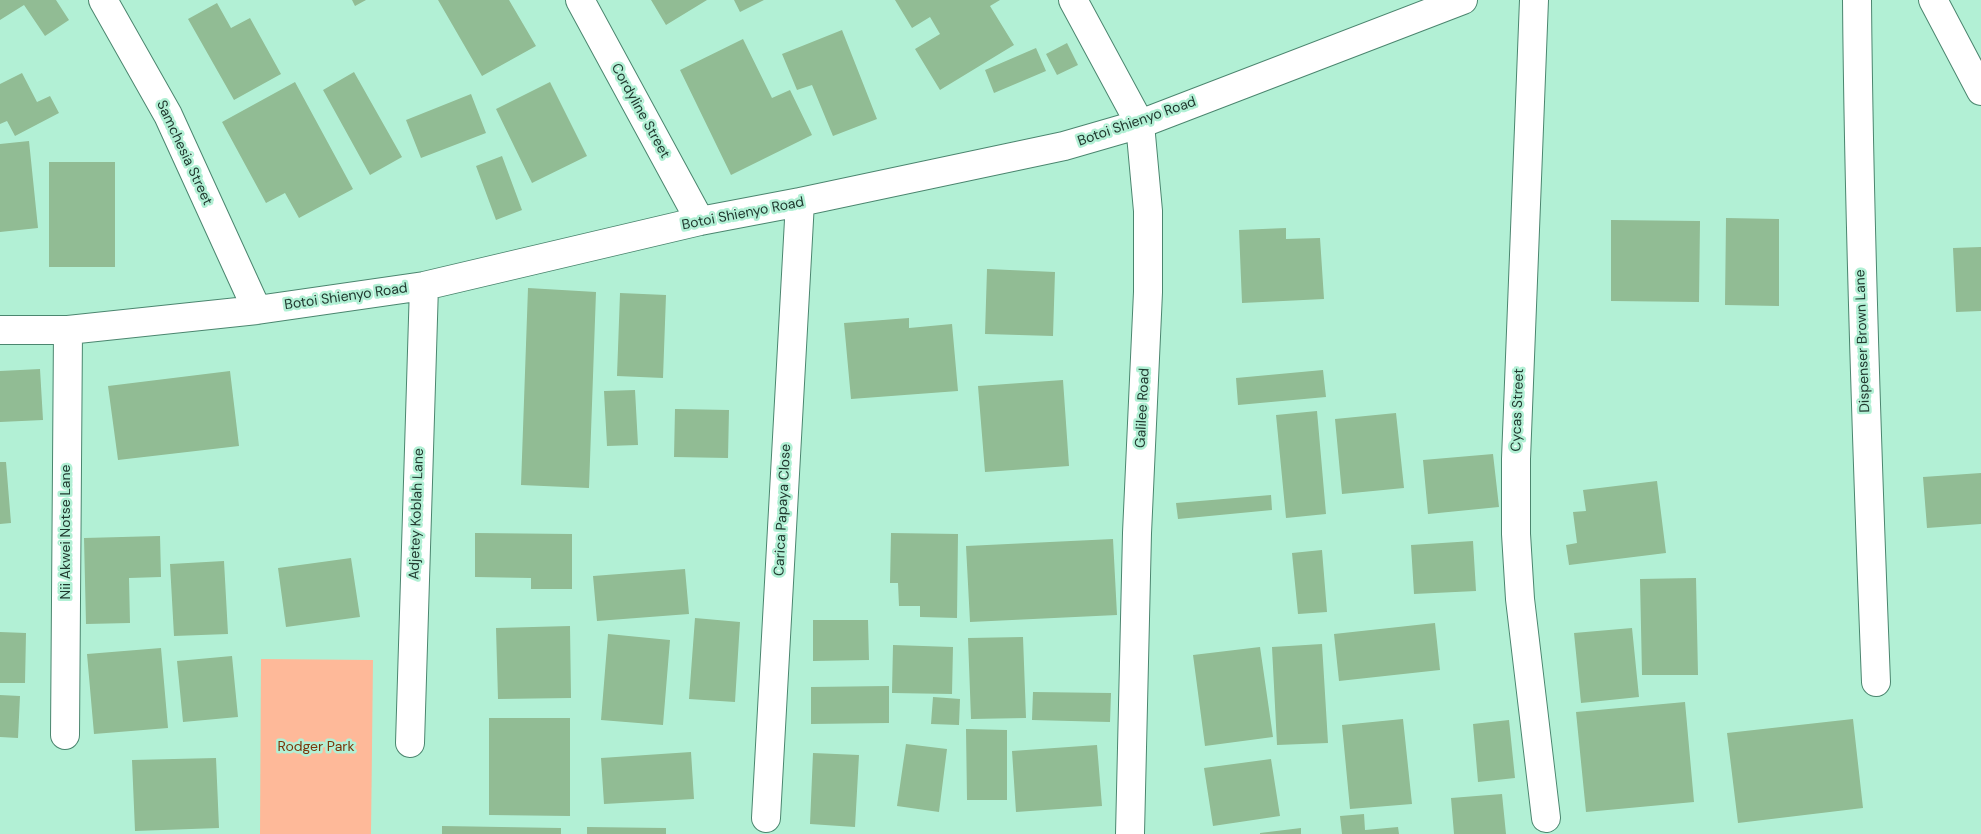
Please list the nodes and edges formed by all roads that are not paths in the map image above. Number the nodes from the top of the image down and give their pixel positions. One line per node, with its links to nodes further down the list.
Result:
1 (103, 0): 13 (street, Samchesia Street)
2 (580, 0): 11 (street, Cordyline Street)
3 (1073, 0): 9 (street, Galilee Road)
4 (1463, 0): 9 (street, Botoi Shienyo Road)
5 (1534, 0): 20 (street, Cycas Street)
6 (1857, 0): 16 (street, Dispenser Brown Lane)
7 (1933, 0): 8 (street)
8 (1981, 90)
9 (1140, 124): 10 (street, Botoi Shienyo Road); 21 (street, Galilee Road)
10 (800, 202): 11 (street, Botoi Shienyo Road); 19 (street, Carica Papaya Close)
11 (700, 221): 12 (street, Botoi Shienyo Road)
12 (424, 286): 13 (street, Botoi Shienyo Road); 18 (street, Adjetey Koblah Lane)
13 (257, 310): 15 (street, Botoi Shienyo Road)
14 (0, 330): 15 (street, Botoi Shienyo Road)
15 (68, 330): 17 (street, Nii Akwei Notse Lane)
16 (1876, 682)
17 (65, 735)
18 (410, 743)
19 (766, 818)
20 (1546, 818)
21 (1130, 834)

